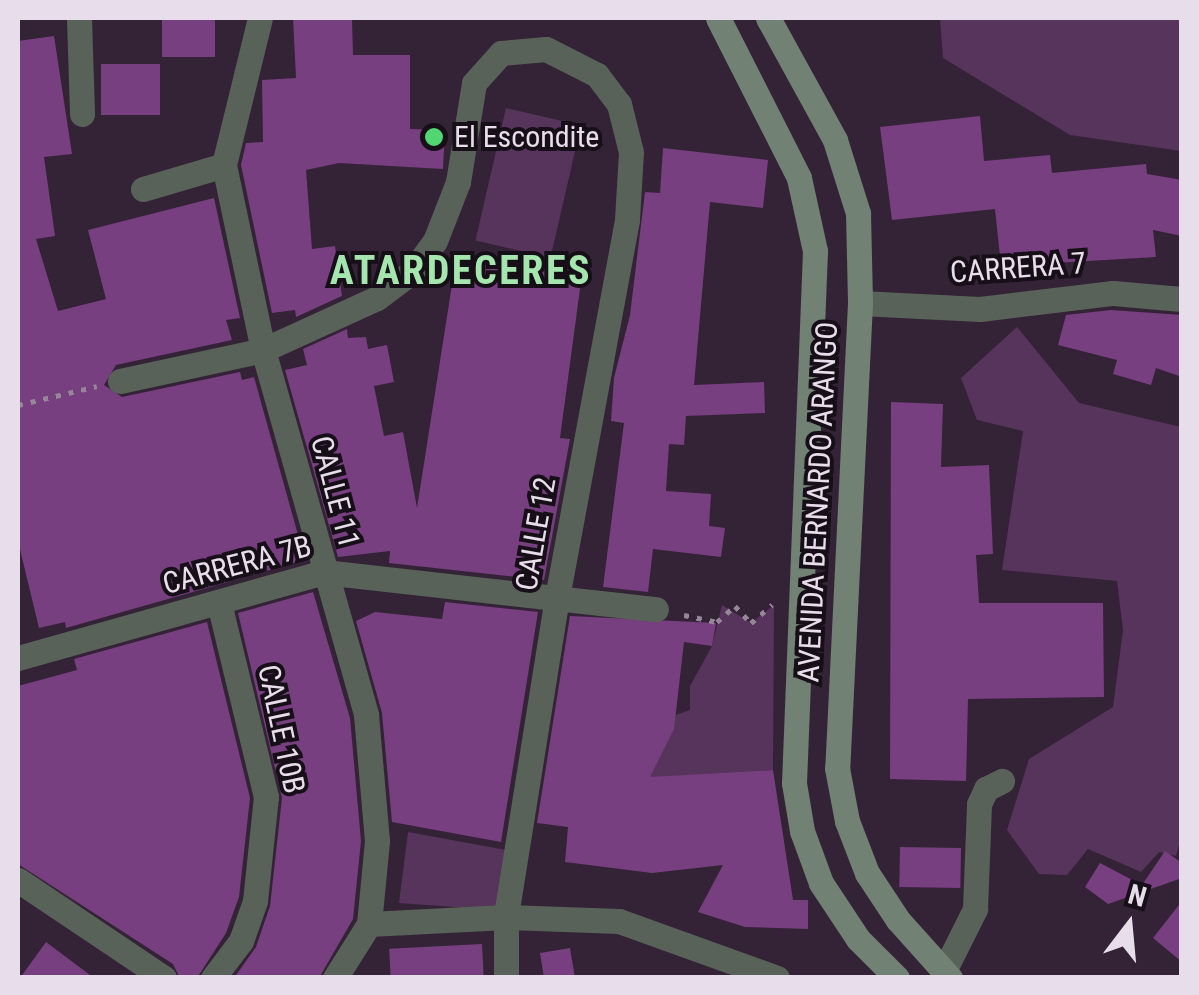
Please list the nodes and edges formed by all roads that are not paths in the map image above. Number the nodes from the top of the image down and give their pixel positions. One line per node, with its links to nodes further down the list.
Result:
1 (78, 18): 5 (street)
2 (260, 18): 6 (street, CALLE 11)
3 (718, 18): 27 (main road, AVENIDA BERNARDO ARANGO)
4 (768, 18): 9 (main road, AVENIDA BERNARDO ARANGO)
5 (82, 114)
6 (224, 165): 7 (street); 10 (street, CALLE 11)
7 (143, 189)
8 (1182, 300): 9 (street, CARRERA 7)
9 (860, 303): 21 (main road, AVENIDA BERNARDO ARANGO)
10 (263, 350): 11 (street); 12 (street, CALLE 11); 13 (street, CALLE 12)
11 (120, 381)
12 (324, 572): 13 (street, CARRERA 7B); 14 (street, CARRERA 7B); 20 (street, CALLE 11)
13 (557, 597): 15 (street, CARRERA 7B); 19 (street, CALLE 12)
14 (219, 603): 16 (street, CARRERA 7B); 23 (street, CALLE 10B)
15 (656, 610)
16 (18, 658)
17 (1002, 781): 21 (street)
18 (18, 880): 22 (street)
19 (506, 918): 20 (street); 25 (street, CALLE 12); 26 (street)
20 (369, 924): 24 (street, CALLE 11)
21 (946, 975)
22 (164, 978)
23 (213, 978)
24 (335, 978)
25 (506, 978)
26 (776, 978)
27 (897, 978)

